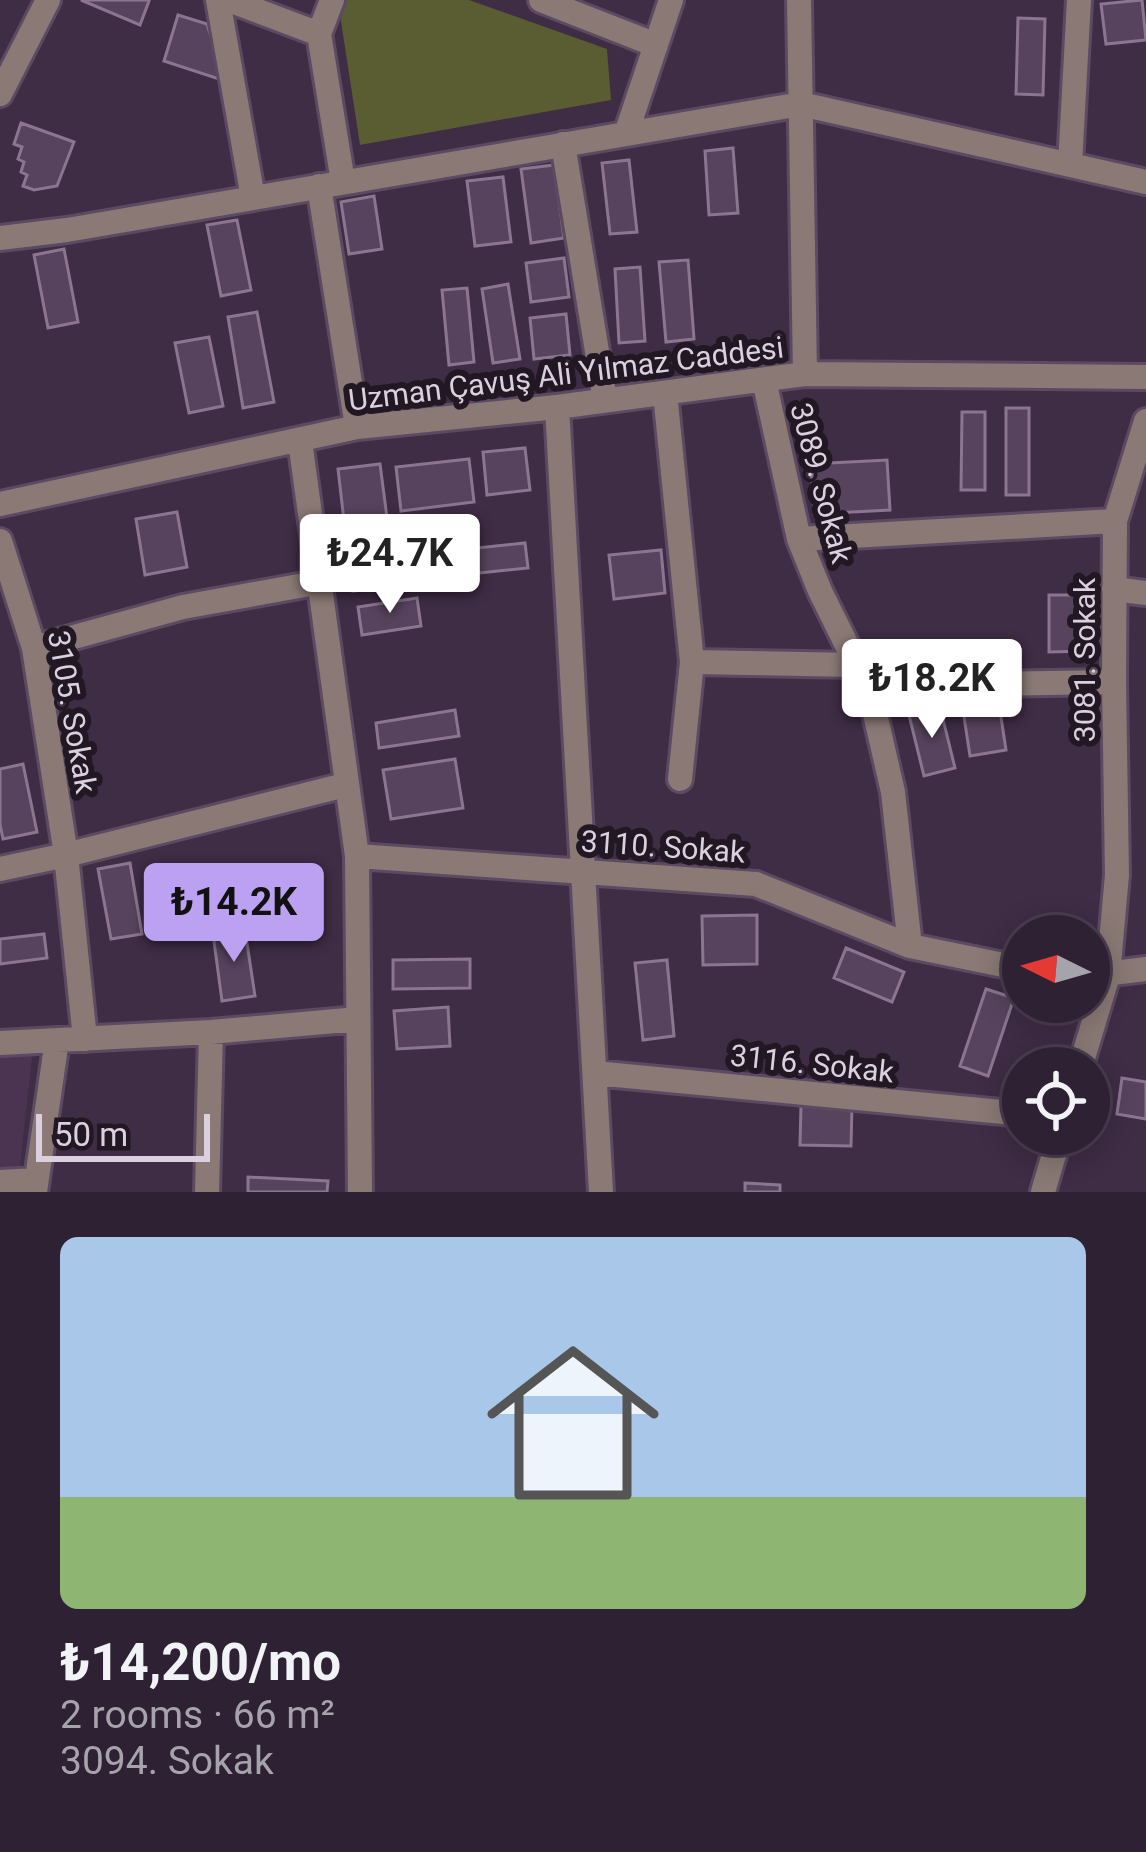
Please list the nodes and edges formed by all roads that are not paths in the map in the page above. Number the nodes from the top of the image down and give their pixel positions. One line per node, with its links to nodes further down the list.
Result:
1 (48, 0): 11 (street)
2 (218, 0): 18 (street)
3 (229, 0): 9 (street)
4 (332, 0): 9 (street)
5 (541, 0): 10 (street)
6 (670, 0): 10 (street)
7 (800, 0): 12 (street)
8 (1079, 0): 15 (street)
9 (319, 34): 17 (street)
10 (656, 45): 13 (street)
11 (0, 94)
12 (801, 104): 13 (street); 15 (street); 20 (street)
13 (626, 134): 14 (street)
14 (563, 144): 17 (street); 24 (street)
15 (1070, 165): 16 (street)
16 (1146, 182)
17 (331, 184): 18 (street); 27 (street)
18 (254, 198): 19 (street)
19 (0, 238)
20 (805, 374): 21 (street, Uzman Çavuş Ali Yılmaz Caddesi); 22 (street, Uzman Çavuş Ali Yılmaz Caddesi)
21 (1146, 377)
22 (764, 380): 23 (street, Uzman Çavuş Ali Yılmaz Caddesi); 31 (street, 3089. Sokak)
23 (665, 393): 24 (street, Uzman Çavuş Ali Yılmaz Caddesi); 37 (street)
24 (604, 400): 25 (street, Uzman Çavuş Ali Yılmaz Caddesi)
25 (557, 407): 27 (street, Uzman Çavuş Ali Yılmaz Caddesi); 46 (street)
26 (1146, 421): 30 (street, 3081. Sokak)
27 (357, 427): 28 (street, Uzman Çavuş Ali Yılmaz Caddesi)
28 (300, 441): 29 (street, Uzman Çavuş Ali Yılmaz Caddesi); 33 (street)
29 (0, 504)
30 (1114, 521): 31 (street); 34 (street, 3081. Sokak)
31 (799, 539): 38 (street, 3089. Sokak)
32 (0, 541): 36 (street, 3105. Sokak)
33 (321, 582): 36 (street); 42 (street)
34 (1114, 589): 35 (street); 39 (street, 3081. Sokak)
35 (1146, 593)
36 (34, 648): 43 (street, 3105. Sokak)
37 (692, 662): 38 (street); 41 (street)
38 (857, 665): 40 (street, 3089. Sokak)
39 (1114, 682): 40 (street); 47 (street, 3081. Sokak)
40 (870, 692): 48 (street, 3089. Sokak)
41 (680, 779)
42 (345, 785): 43 (street); 44 (street)
43 (66, 855): 45 (street); 54 (street, 3105. Sokak)
44 (357, 856): 46 (street, 3110. Sokak); 52 (street)
45 (0, 869)
46 (584, 871): 48 (street, 3110. Sokak); 57 (street)
47 (1110, 915)
48 (910, 946): 49 (street, 3110. Sokak)
49 (1002, 965)
50 (1146, 969): 51 (street)
51 (1110, 974)
52 (358, 1019): 53 (street); 63 (street)
53 (211, 1032): 54 (street); 62 (street)
54 (85, 1039): 55 (street)
55 (57, 1040): 56 (street); 61 (street)
56 (0, 1043)
57 (595, 1073): 58 (street, 3116. Sokak); 64 (street)
58 (1002, 1112)
59 (1054, 1155): 65 (street)
60 (0, 1182): 61 (street)
61 (35, 1186)
62 (207, 1192)
63 (360, 1192)
64 (601, 1192)
65 (1043, 1192)

